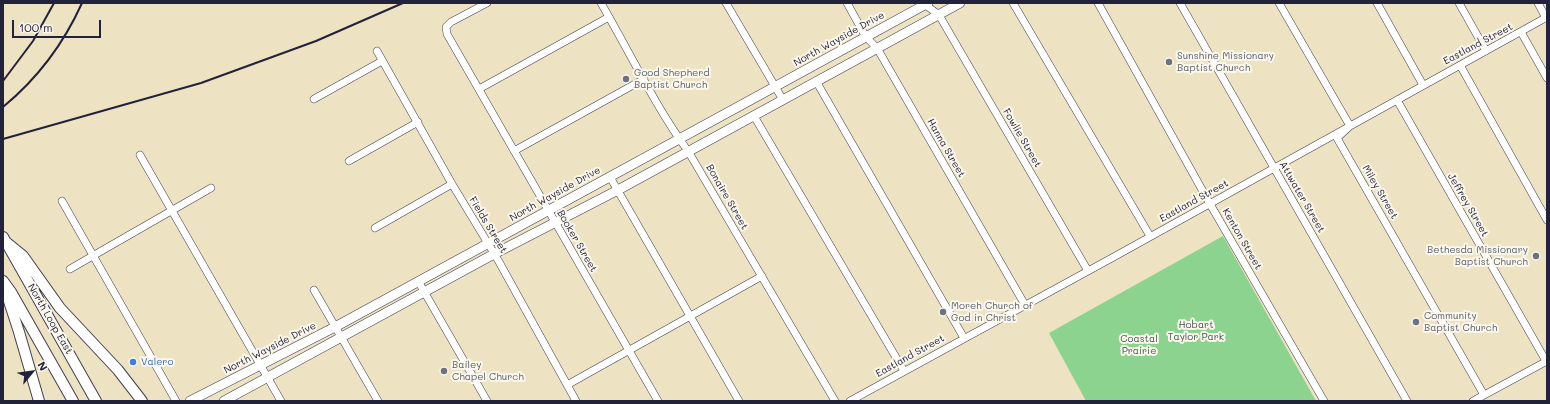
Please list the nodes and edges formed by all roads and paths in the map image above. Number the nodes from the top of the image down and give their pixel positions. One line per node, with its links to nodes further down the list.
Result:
1 (487, 3): 29 (street, Booker Street)
2 (601, 3): 15 (street, Bonaire Street)
3 (726, 3): 28 (street)
4 (847, 3): 18 (street, Hanna Street)
5 (960, 3): 14 (main road)
6 (1013, 3): 53 (street)
7 (1098, 3): 47 (street, Kenton Street)
8 (1180, 3): 41 (street, Attwater Street)
9 (1279, 3): 35 (street)
10 (1377, 3): 27 (street)
11 (1459, 3): 21 (street)
12 (1538, 3): 16 (street)
13 (925, 4): 14 (street); 18 (main road, North Wayside Drive)
14 (939, 15): 19 (main road); 59 (street, Fowlie Street)
15 (609, 17): 25 (street, Bonaire Street); 29 (street)
16 (1547, 17): 17 (street, Eastland Street)
17 (1521, 32): 21 (street, Eastland Street); 24 (street)
18 (866, 37): 19 (street, Hanna Street); 28 (main road, North Wayside Drive)
19 (877, 48): 26 (main road); 66 (street, Hanna Street)
20 (377, 51): 22 (street, Fields Street)
21 (1486, 51): 23 (street, Eastland Street)
22 (382, 60): 30 (street); 34 (street, Fields Street)
23 (1460, 65): 27 (street, Eastland Street); 50 (street)
24 (1547, 78)
25 (644, 79): 36 (street, Bonaire Street); 37 (street)
26 (816, 81): 31 (main road); 70 (street)
27 (1424, 85): 32 (street, Eastland Street)
28 (775, 87): 31 (street); 36 (main road, North Wayside Drive)
29 (478, 89): 37 (street, Booker Street)
30 (314, 99)
31 (783, 100): 33 (main road)
32 (1397, 100): 35 (street, Eastland Street); 72 (street, Jeffrey Street)
33 (754, 116): 38 (main road); 74 (street)
34 (418, 122): 40 (street); 43 (street, Fields Street)
35 (1350, 126): 41 (street, Eastland Street); 77 (street, Miley Street)
36 (680, 139): 38 (street, Bonaire Street); 42 (main road, North Wayside Drive)
37 (514, 151): 48 (street, Booker Street)
38 (688, 151): 45 (main road); 60 (street, Bonaire Street)
39 (140, 155): 49 (street)
40 (349, 161)
41 (1274, 168): 47 (street, Eastland Street); 94 (street, Attwater Street)
42 (610, 177): 45 (street); 48 (main road, North Wayside Drive)
43 (452, 184): 52 (street); 55 (street, Fields Street)
44 (211, 188): 49 (street)
45 (618, 190): 51 (main road); 67 (street)
46 (62, 201): 57 (street)
47 (1210, 204): 53 (street, Eastland Street); 93 (street, Kenton Street)
48 (548, 210): 51 (street, Booker Street); 55 (main road, North Wayside Drive)
49 (172, 212): 57 (street); 73 (street)
50 (1547, 220)
51 (555, 221): 56 (main road); 71 (street, Booker Street)
52 (375, 228)
53 (1150, 236): 59 (street, Eastland Street)
54 (5, 240): 80 (highway, North Loop East); 81 (highway)
55 (488, 244): 56 (street, Fields Street); 62 (main road, North Wayside Drive)
56 (494, 254): 65 (main road); 76 (street, Fields Street)
57 (93, 256): 58 (street); 82 (street)
58 (70, 269)
59 (1088, 271): 66 (street, Eastland Street)
60 (762, 276): 67 (street); 91 (street, Bonaire Street)
61 (3, 281): 79 (highway, North Loop East)
62 (418, 281): 65 (street); 68 (main road, North Wayside Drive)
63 (3, 284): 78 (highway)
64 (314, 290): 68 (street)
65 (425, 292): 69 (main road); 87 (street)
66 (1025, 305): 70 (street, Eastland Street)
67 (690, 317): 71 (street); 90 (street)
68 (335, 327): 69 (street); 73 (main road, North Wayside Drive)
69 (341, 337): 75 (main road); 86 (street)
70 (964, 338): 74 (street, Eastland Street)
71 (629, 351): 76 (street); 89 (street, Booker Street)
72 (1547, 361): 77 (street)
73 (260, 364): 75 (street); 83 (main road, North Wayside Drive)
74 (904, 371): 92 (street, Eastland Street)
75 (268, 378): 84 (main road); 85 (street)
76 (567, 386): 88 (street, Fields Street)
77 (1484, 396): 95 (street)
78 (38, 401)
79 (73, 401)
80 (96, 401)
81 (142, 401)
82 (176, 401)
83 (190, 401)
84 (224, 401)
85 (281, 401)
86 (378, 401)
87 (488, 401)
88 (576, 401)
89 (658, 401)
90 (739, 401)
91 (835, 401)
92 (850, 401)
93 (1324, 401)
94 (1407, 401)
95 (1473, 401)

